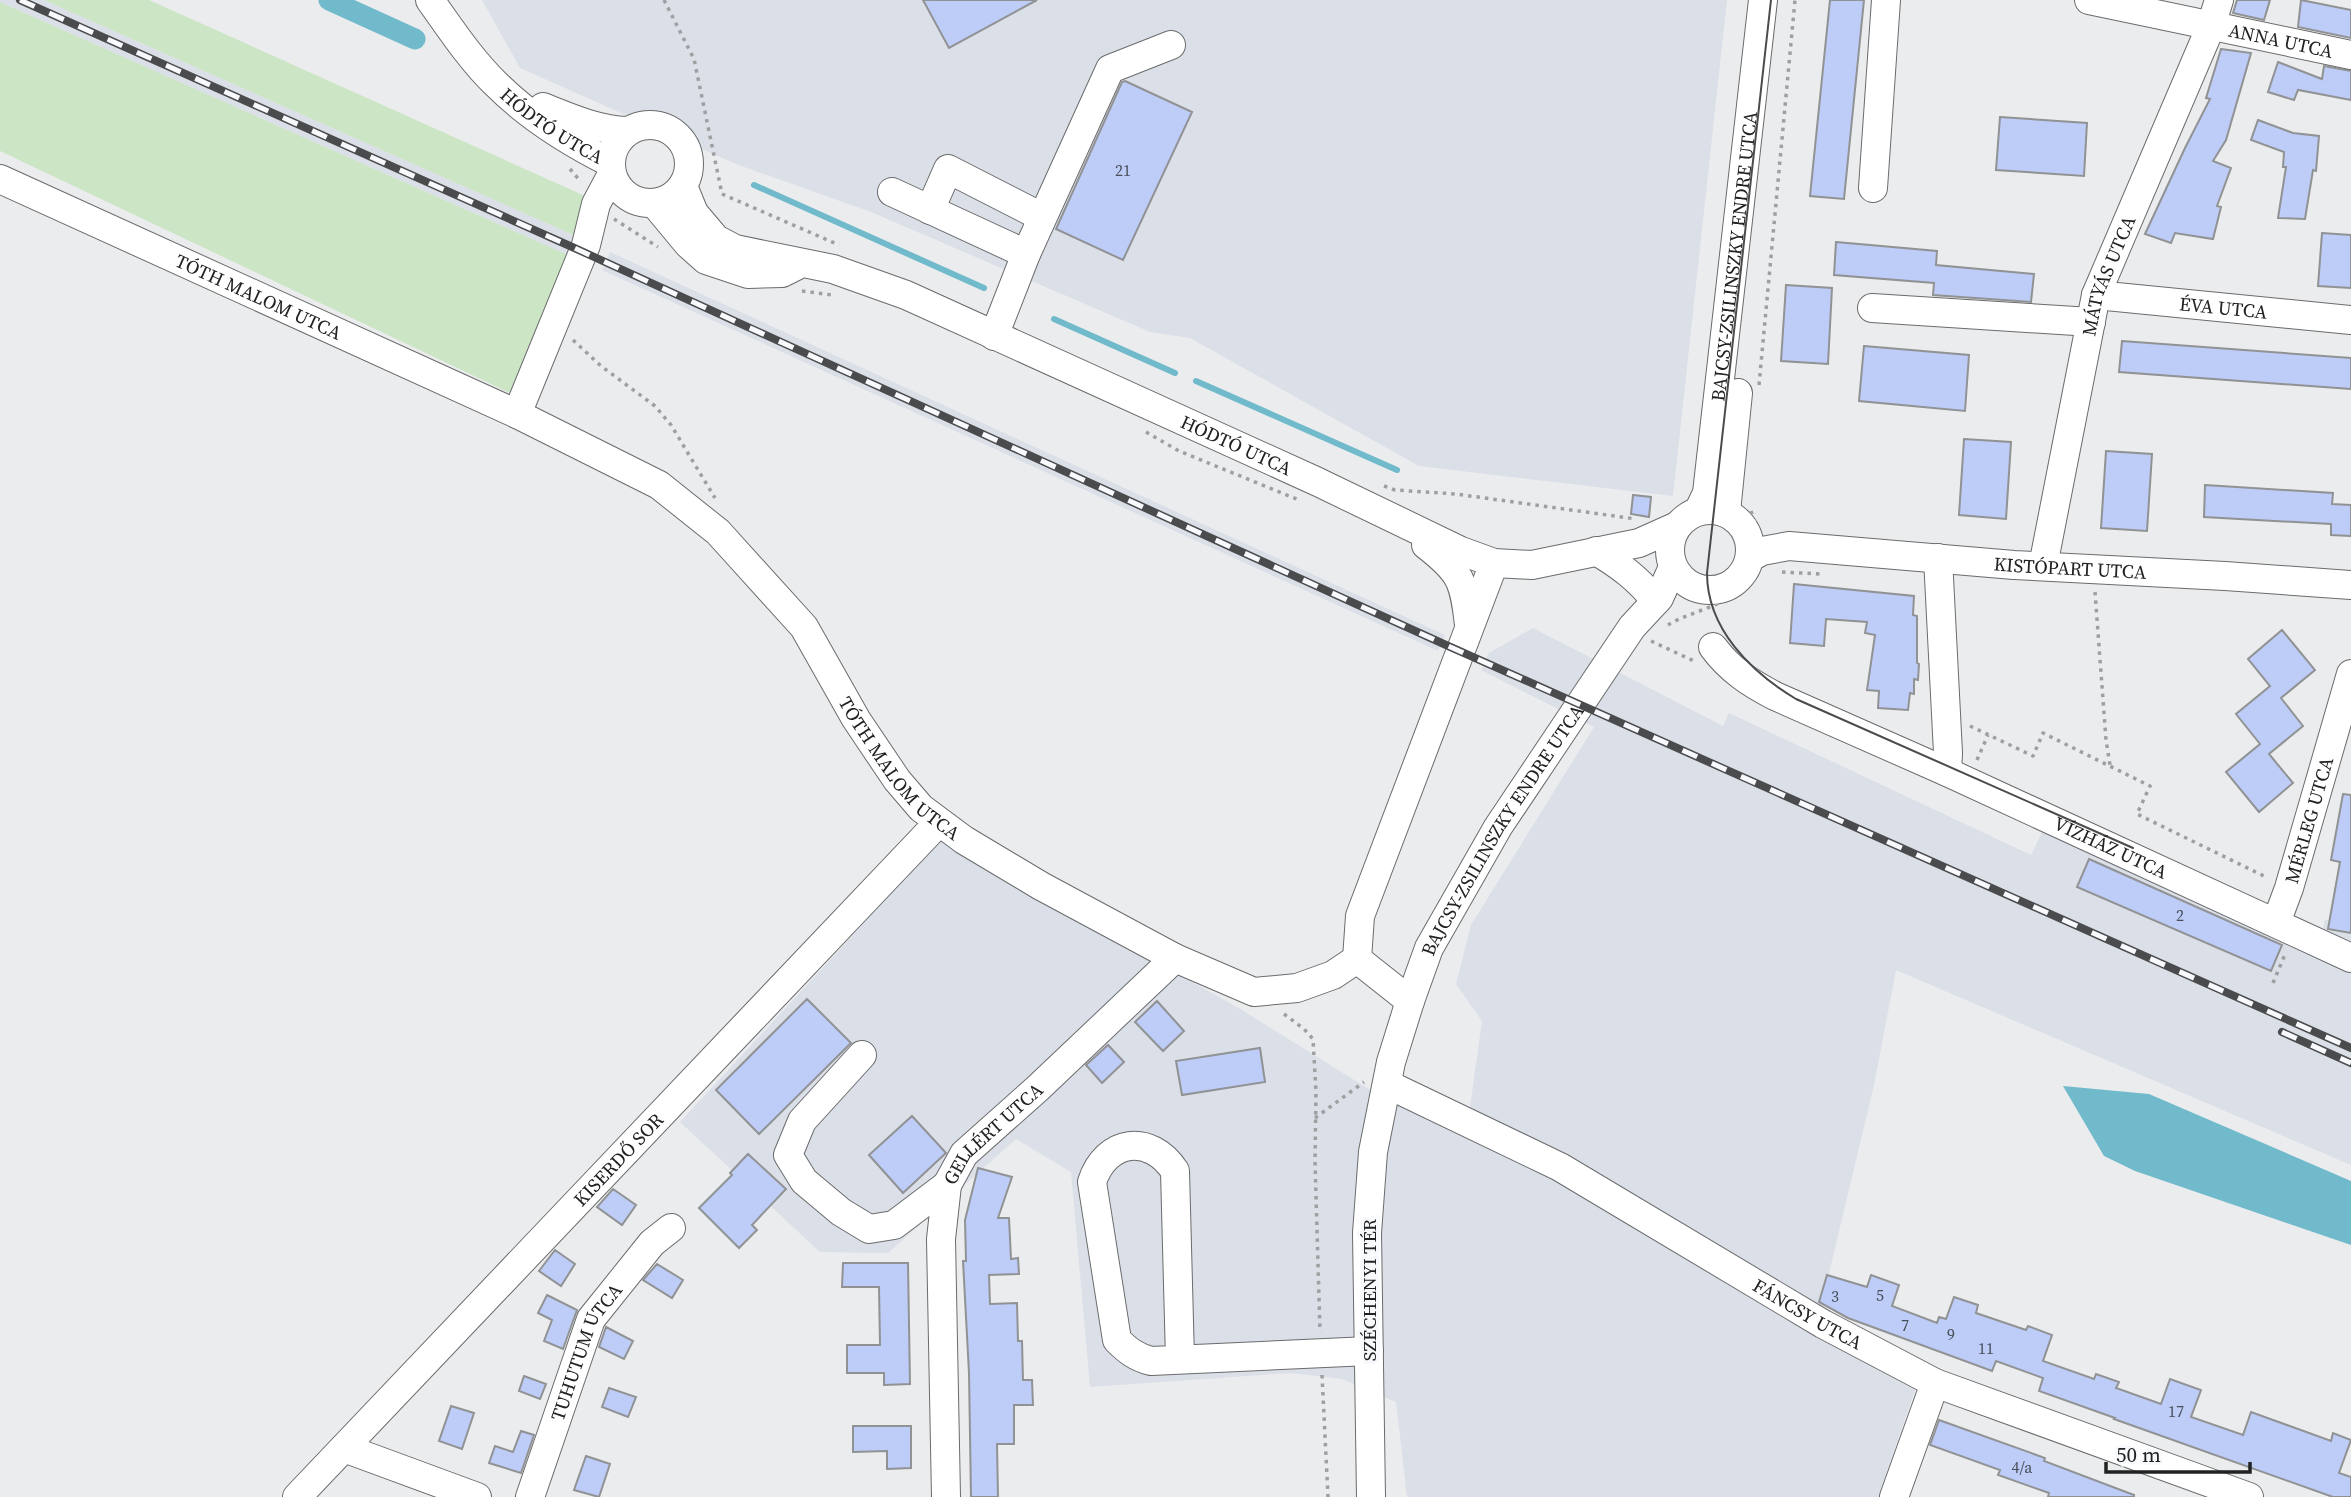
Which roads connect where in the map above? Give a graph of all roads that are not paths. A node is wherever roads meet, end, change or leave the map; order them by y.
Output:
1 (430, 0) edge
2 (1763, 0) edge
3 (1778, 0) edge
4 (1886, 0) edge
5 (2090, 0) edge
6 (2215, 13) edge
7 (1171, 45) dead end
8 (2351, 55) edge
9 (496, 85) junction
10 (627, 131) junction
11 (612, 168) junction
12 (0, 179) edge
13 (683, 186) junction
14 (1873, 188) dead end
15 (892, 192) dead end
16 (644, 201) junction
17 (930, 210) junction
18 (1042, 217) junction
19 (586, 245) junction
20 (1026, 254) junction
21 (802, 263) junction
22 (1872, 308) dead end
23 (2094, 309) junction
24 (2351, 320) edge
25 (994, 336) junction
26 (517, 414) junction
27 (1390, 517) junction
28 (1712, 519) junction
29 (1789, 546) junction
30 (1596, 551) junction
31 (1751, 557) junction
32 (1938, 558) junction
33 (1494, 563) junction
34 (2042, 566) junction
35 (1673, 567) junction
36 (2351, 585) edge
37 (1657, 599) junction
38 (1693, 600) junction
39 (1469, 626) junction
40 (1713, 647) dead end
41 (2351, 674) edge
42 (1947, 772) junction
43 (939, 822) junction
44 (2276, 923) junction
45 (1175, 958) junction
46 (2351, 958) edge
47 (1357, 959) junction
48 (1410, 1001) junction
49 (862, 1055) dead end
50 (1387, 1084) junction
51 (947, 1185) junction
52 (671, 1228) dead end
53 (1369, 1351) junction
54 (1180, 1359) junction
55 (1935, 1383) junction
56 (344, 1448) junction
57 (297, 1497) edge
58 (477, 1497) edge
59 (530, 1497) edge
60 (946, 1497) edge
61 (1371, 1497) edge
62 (1894, 1497) edge
63 (2249, 1497) edge

1 - 9 street, HÓDTÓ UTCA
2 - 28 street, BAJCSY-ZSILINSZKY ENDRE UTCA
3 - 28 street, BAJCSY-ZSILINSZKY ENDRE UTCA
4 - 14 street
5 - 6 street, ANNA UTCA
6 - 8 street, ANNA UTCA
6 - 23 street, MÁTYÁS UTCA
7 - 18 street
9 - 10 street, HÓDTÓ UTCA
9 - 11 street, HÓDTÓ UTCA
10 - 11 street
10 - 13 street
11 - 16 street
11 - 19 street
12 - 26 street, TÓTH MALOM UTCA
13 - 16 street
13 - 21 street, HÓDTÓ UTCA
15 - 17 street
16 - 19 street
16 - 21 street, HÓDTÓ UTCA
17 - 18 street
17 - 20 street
18 - 20 street
19 - 26 street
20 - 25 street
21 - 25 street, HÓDTÓ UTCA
22 - 23 street, ÉVA UTCA
23 - 24 street, ÉVA UTCA
23 - 34 street, MÁTYÁS UTCA
25 - 27 street, HÓDTÓ UTCA
26 - 43 street, TÓTH MALOM UTCA
27 - 33 street, HÓDTÓ UTCA
27 - 39 street
28 - 29 street, KISTÓPART UTCA
28 - 30 street, HÓDTÓ UTCA
28 - 31 street
28 - 35 street
29 - 31 street, KISTÓPART UTCA
29 - 32 street, KISTÓPART UTCA
30 - 33 street, HÓDTÓ UTCA
30 - 37 street
31 - 38 street
32 - 34 street, KISTÓPART UTCA
32 - 42 street
33 - 39 street
34 - 36 street, KISTÓPART UTCA
35 - 37 street, BAJCSY-ZSILINSZKY ENDRE UTCA
35 - 38 street
37 - 38 street, BAJCSY-ZSILINSZKY ENDRE UTCA
37 - 48 street, BAJCSY-ZSILINSZKY ENDRE UTCA
39 - 47 street
40 - 42 street, VÍZHÁZ UTCA
41 - 44 street, MÉRLEG UTCA
42 - 44 street, VÍZHÁZ UTCA
43 - 45 street, TÓTH MALOM UTCA
43 - 56 street, KISERDŐ SOR
44 - 46 street, VÍZHÁZ UTCA
45 - 47 street, TÓTH MALOM UTCA
45 - 51 street, GELLÉRT UTCA
47 - 48 street
48 - 50 street, BAJCSY-ZSILINSZKY ENDRE UTCA
49 - 51 street
50 - 53 street, SZÉCHENYI TÉR
50 - 55 street, FÁNCSY UTCA
51 - 60 street, GELLÉRT UTCA
52 - 59 street, TUHUTUM UTCA
53 - 54 street
53 - 61 street, SZÉCHENYI TÉR
54 - 54 street
55 - 62 street
55 - 63 street, FÁNCSY UTCA
56 - 57 street, KISERDŐ SOR
56 - 58 street

